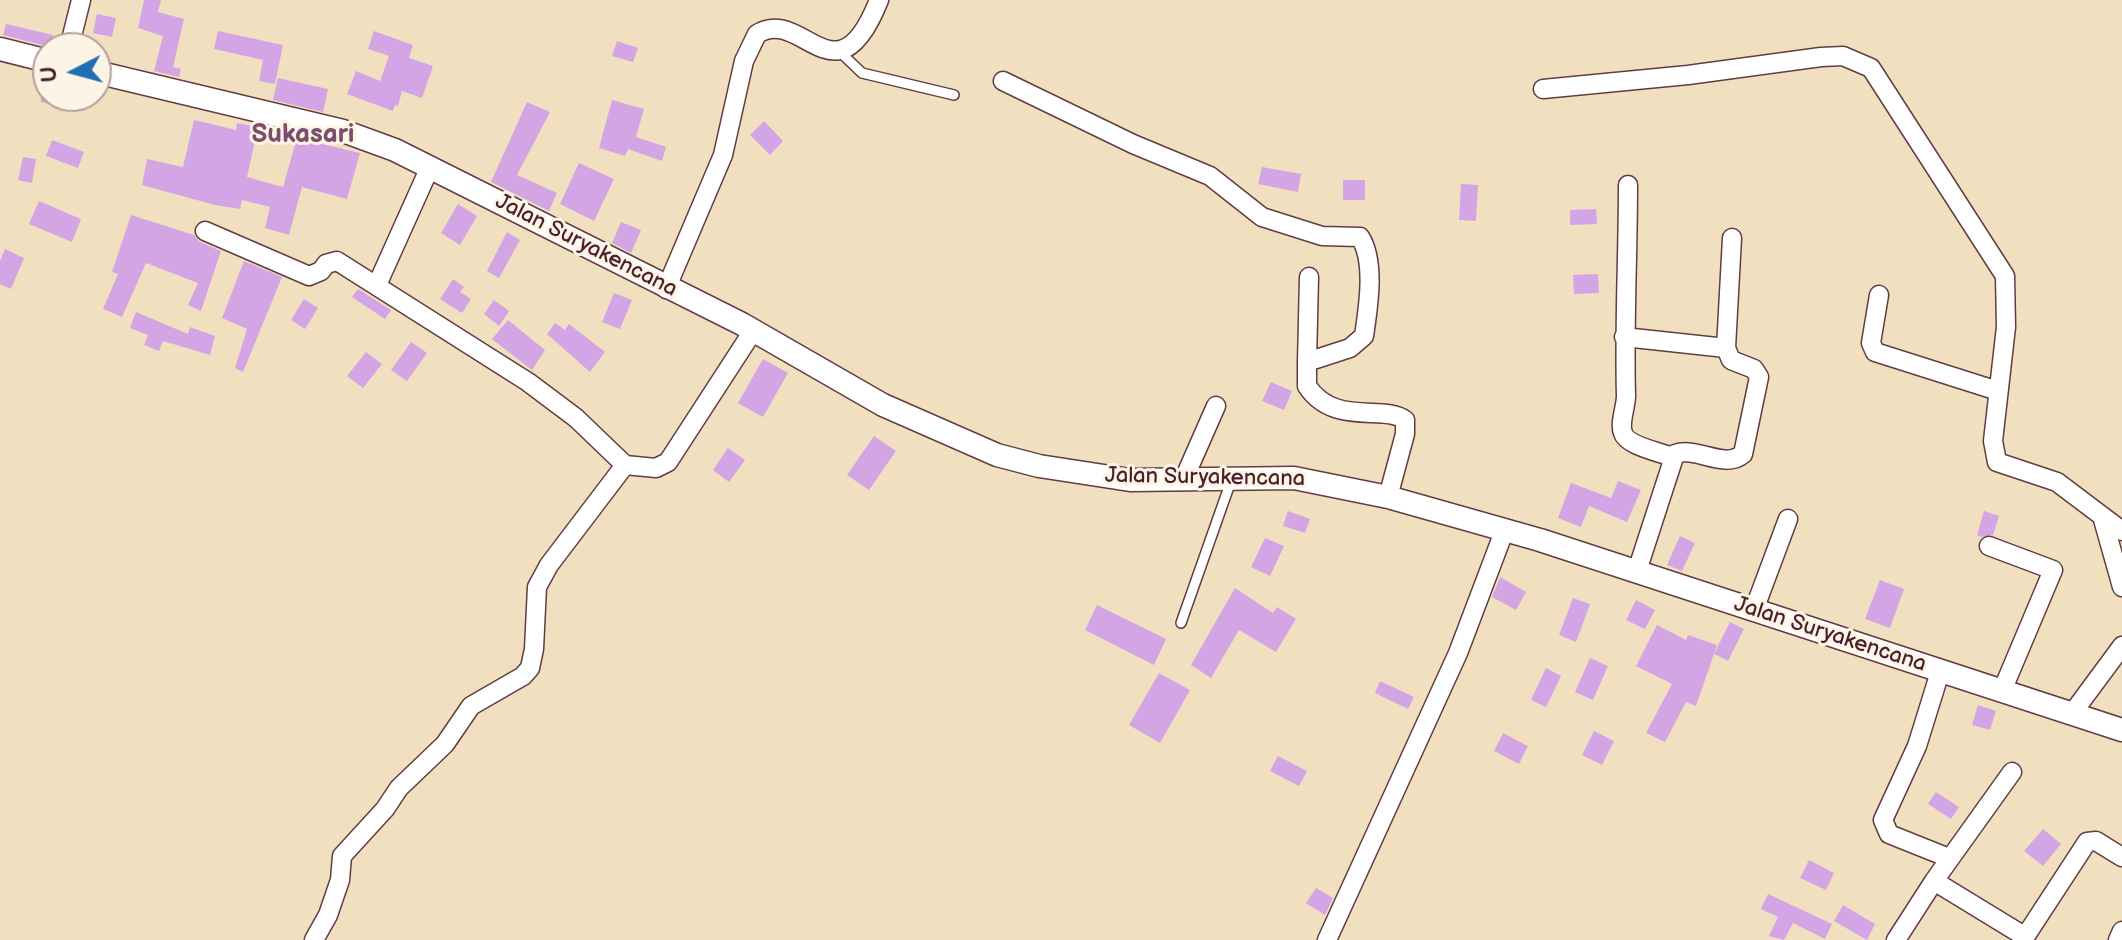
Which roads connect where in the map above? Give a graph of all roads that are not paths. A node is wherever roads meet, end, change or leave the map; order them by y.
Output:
1 (81, 0) edge
2 (879, 0) edge
3 (73, 32) edge
4 (0, 49) edge
5 (839, 51) junction
6 (32, 57) edge
7 (112, 76) edge
8 (1003, 81) dead end
9 (1543, 89) dead end
10 (954, 95) dead end
11 (430, 167) junction
12 (1628, 185) dead end
13 (205, 231) dead end
14 (1732, 238) dead end
15 (1309, 277) dead end
16 (377, 285) junction
17 (666, 289) junction
18 (1879, 295) dead end
19 (753, 331) junction
20 (1624, 337) junction
21 (1726, 348) junction
22 (1307, 362) junction
23 (1998, 391) junction
24 (1216, 406) dead end
25 (1672, 457) junction
26 (625, 465) junction
27 (1232, 478) junction
28 (1183, 481) junction
29 (1388, 497) junction
30 (2102, 516) junction
31 (1788, 519) dead end
32 (1505, 529) junction
33 (2122, 531) edge
34 (1989, 546) dead end
35 (1637, 571) junction
36 (2122, 587) edge
37 (1754, 610) junction
38 (1181, 623) dead end
39 (2122, 646) edge
40 (1940, 672) junction
41 (2002, 691) junction
42 (2071, 715) junction
43 (2122, 730) edge
44 (2012, 772) dead end
45 (2122, 857) edge
46 (1949, 858) junction
47 (1934, 881) junction
48 (2122, 931) edge
49 (2024, 938) edge
50 (314, 940) edge
51 (1327, 940) edge
52 (1896, 940) edge
53 (2118, 940) edge

1 - 3 street
2 - 5 street
4 - 6 street
5 - 10 lane
5 - 17 street
7 - 11 street, Jalan Suryakencana
8 - 22 street
9 - 23 street
11 - 16 street
11 - 17 street, Jalan Suryakencana
12 - 20 street
13 - 16 street
14 - 21 street
15 - 22 street
16 - 26 street
17 - 19 street, Jalan Suryakencana
18 - 23 street
19 - 26 street
19 - 28 street, Jalan Suryakencana
20 - 21 street
20 - 25 street
21 - 25 street
22 - 29 street
23 - 30 street
24 - 28 street
25 - 35 street
26 - 50 street
27 - 28 street, Jalan Suryakencana
27 - 29 street, Jalan Suryakencana
27 - 38 lane
29 - 32 street, Jalan Suryakencana
30 - 33 street
30 - 36 street
31 - 37 street
32 - 35 street, Jalan Suryakencana
32 - 51 street
34 - 41 street
35 - 37 street, Jalan Suryakencana
37 - 40 street, Jalan Suryakencana
39 - 42 street
40 - 41 street, Jalan Suryakencana
40 - 46 street
41 - 42 street, Jalan Suryakencana
42 - 43 street, Jalan Suryakencana
44 - 46 street
45 - 49 street
46 - 47 street
47 - 49 street
47 - 52 street
48 - 53 street

